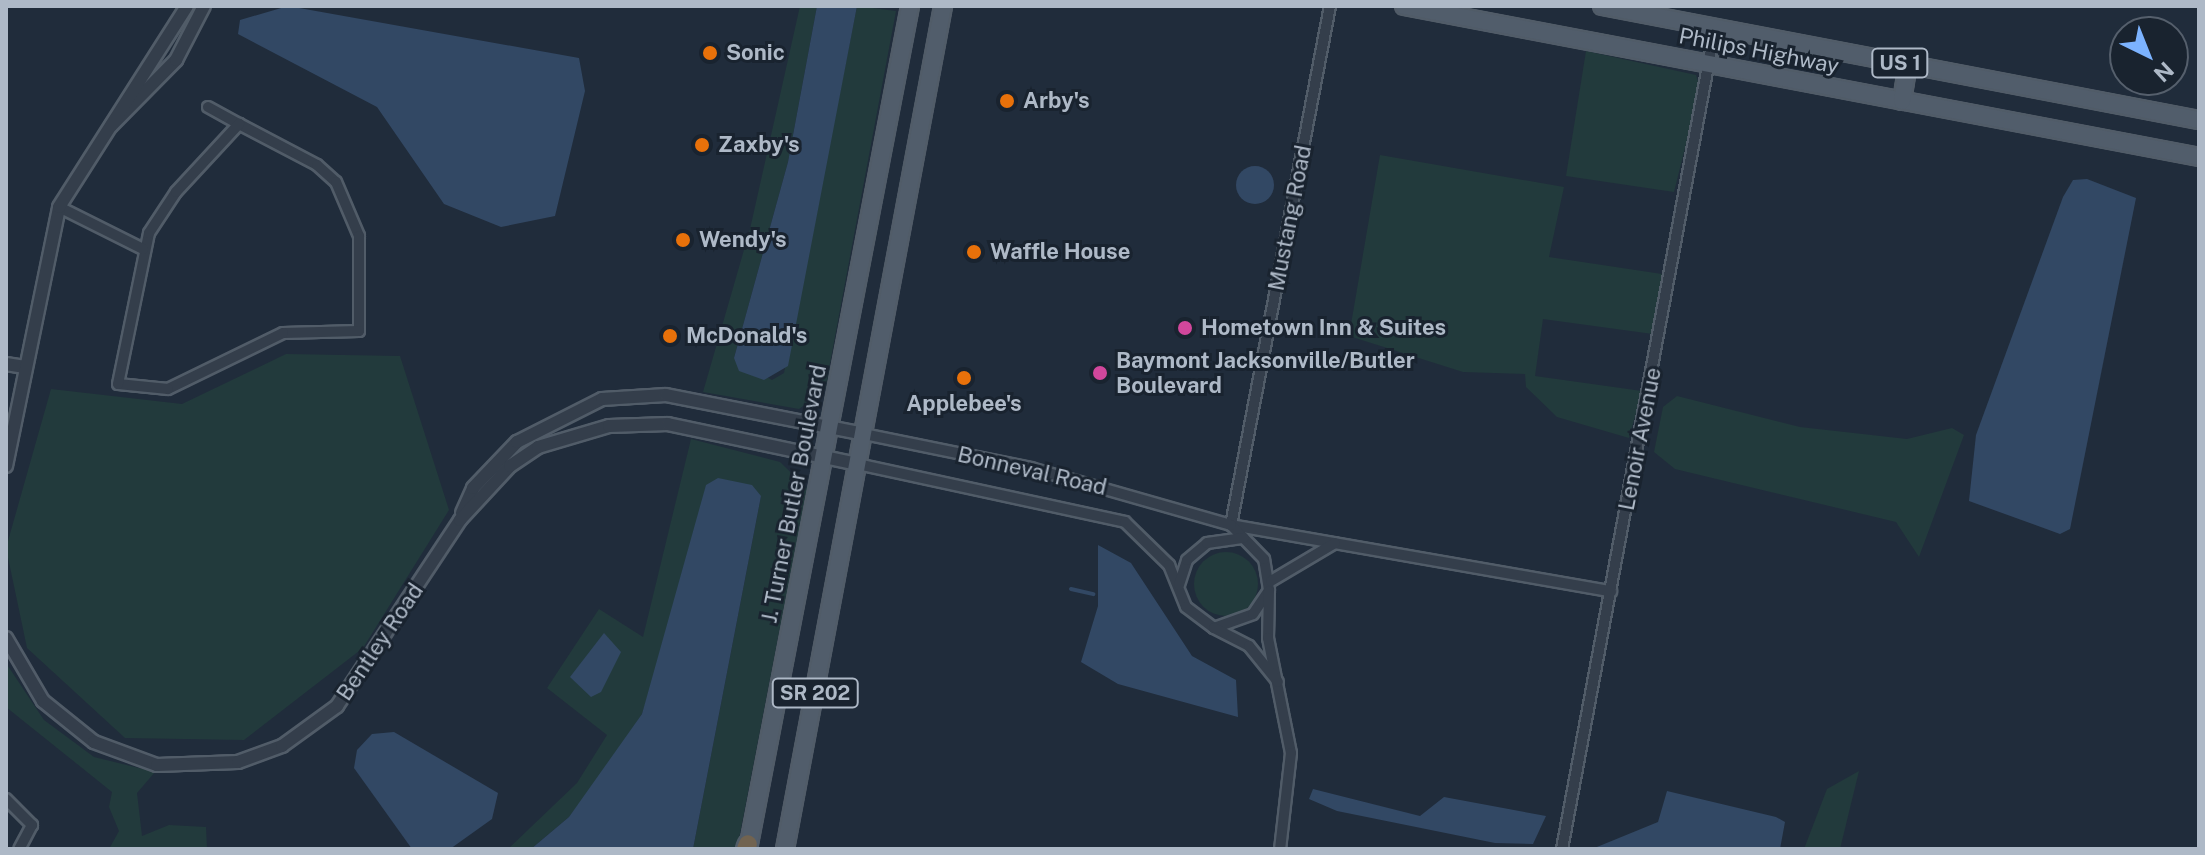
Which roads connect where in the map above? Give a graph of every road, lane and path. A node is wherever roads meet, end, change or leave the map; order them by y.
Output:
1 (187, 6) edge
2 (204, 6) edge
3 (901, 6) edge
4 (910, 6) edge
5 (943, 6) edge
6 (1330, 6) edge
7 (1404, 6) edge
8 (1602, 6) edge
9 (1715, 28) junction
10 (903, 30) junction
11 (1710, 64) junction
12 (1908, 65) junction
13 (1902, 101) junction
14 (208, 107) dead end
15 (2199, 120) edge
16 (239, 124) junction
17 (100, 136) junction
18 (2199, 157) edge
19 (59, 207) junction
20 (143, 249) junction
21 (6, 364) edge
22 (25, 367) junction
23 (831, 426) junction
24 (864, 434) junction
25 (824, 455) junction
26 (857, 464) junction
27 (6, 466) edge
28 (460, 520) junction
29 (1231, 525) junction
30 (1246, 539) junction
31 (1337, 542) junction
32 (1270, 586) junction
33 (1178, 587) junction
34 (1611, 591) junction
35 (1214, 628) junction
36 (6, 638) edge
37 (1278, 682) junction
38 (6, 799) edge
39 (747, 847) edge
40 (19, 849) edge
41 (785, 849) edge
42 (1280, 849) edge
43 (1562, 849) edge

1 - 17 street
2 - 17 street
3 - 10 main road
4 - 10 main road, J. Turner Butler Boulevard / SR 202
5 - 24 main road, SR 202
6 - 29 street, Mustang Road
7 - 11 main road, Philips Highway / US 1
8 - 9 main road, Philips Highway / US 1
9 - 11 street, Lenoir Avenue
9 - 12 main road, Philips Highway / US 1
10 - 23 main road, J. Turner Butler Boulevard / SR 202
11 - 13 main road, Philips Highway / US 1
11 - 34 street, Lenoir Avenue
12 - 13 main road
12 - 15 main road, Philips Highway / US 1
13 - 18 main road, Philips Highway / US 1
14 - 16 street
16 - 20 street
16 - 20 street
17 - 19 street
19 - 20 street
19 - 22 street
21 - 22 street
22 - 27 street
23 - 24 street, Bonneval Road
23 - 25 main road, J. Turner Butler Boulevard / SR 202
23 - 28 street, Bentley Road
24 - 26 main road, SR 202
24 - 29 street, Bonneval Road
25 - 26 street, Bonneval Road
25 - 28 street, Bentley Road
25 - 39 main road, J. Turner Butler Boulevard / SR 202
26 - 33 street, Bonneval Road
26 - 41 main road, SR 202
28 - 36 street, Bentley Road
29 - 30 street, Bonneval Road
29 - 31 street, Bonneval Road
30 - 32 street, Bonneval Road
30 - 33 street
31 - 32 street
31 - 34 street, Bonneval Road
32 - 35 street
32 - 37 street
33 - 35 street, Bonneval Road
34 - 43 street, Lenoir Avenue
35 - 37 street, Bonneval Road
37 - 42 street
38 - 40 street

